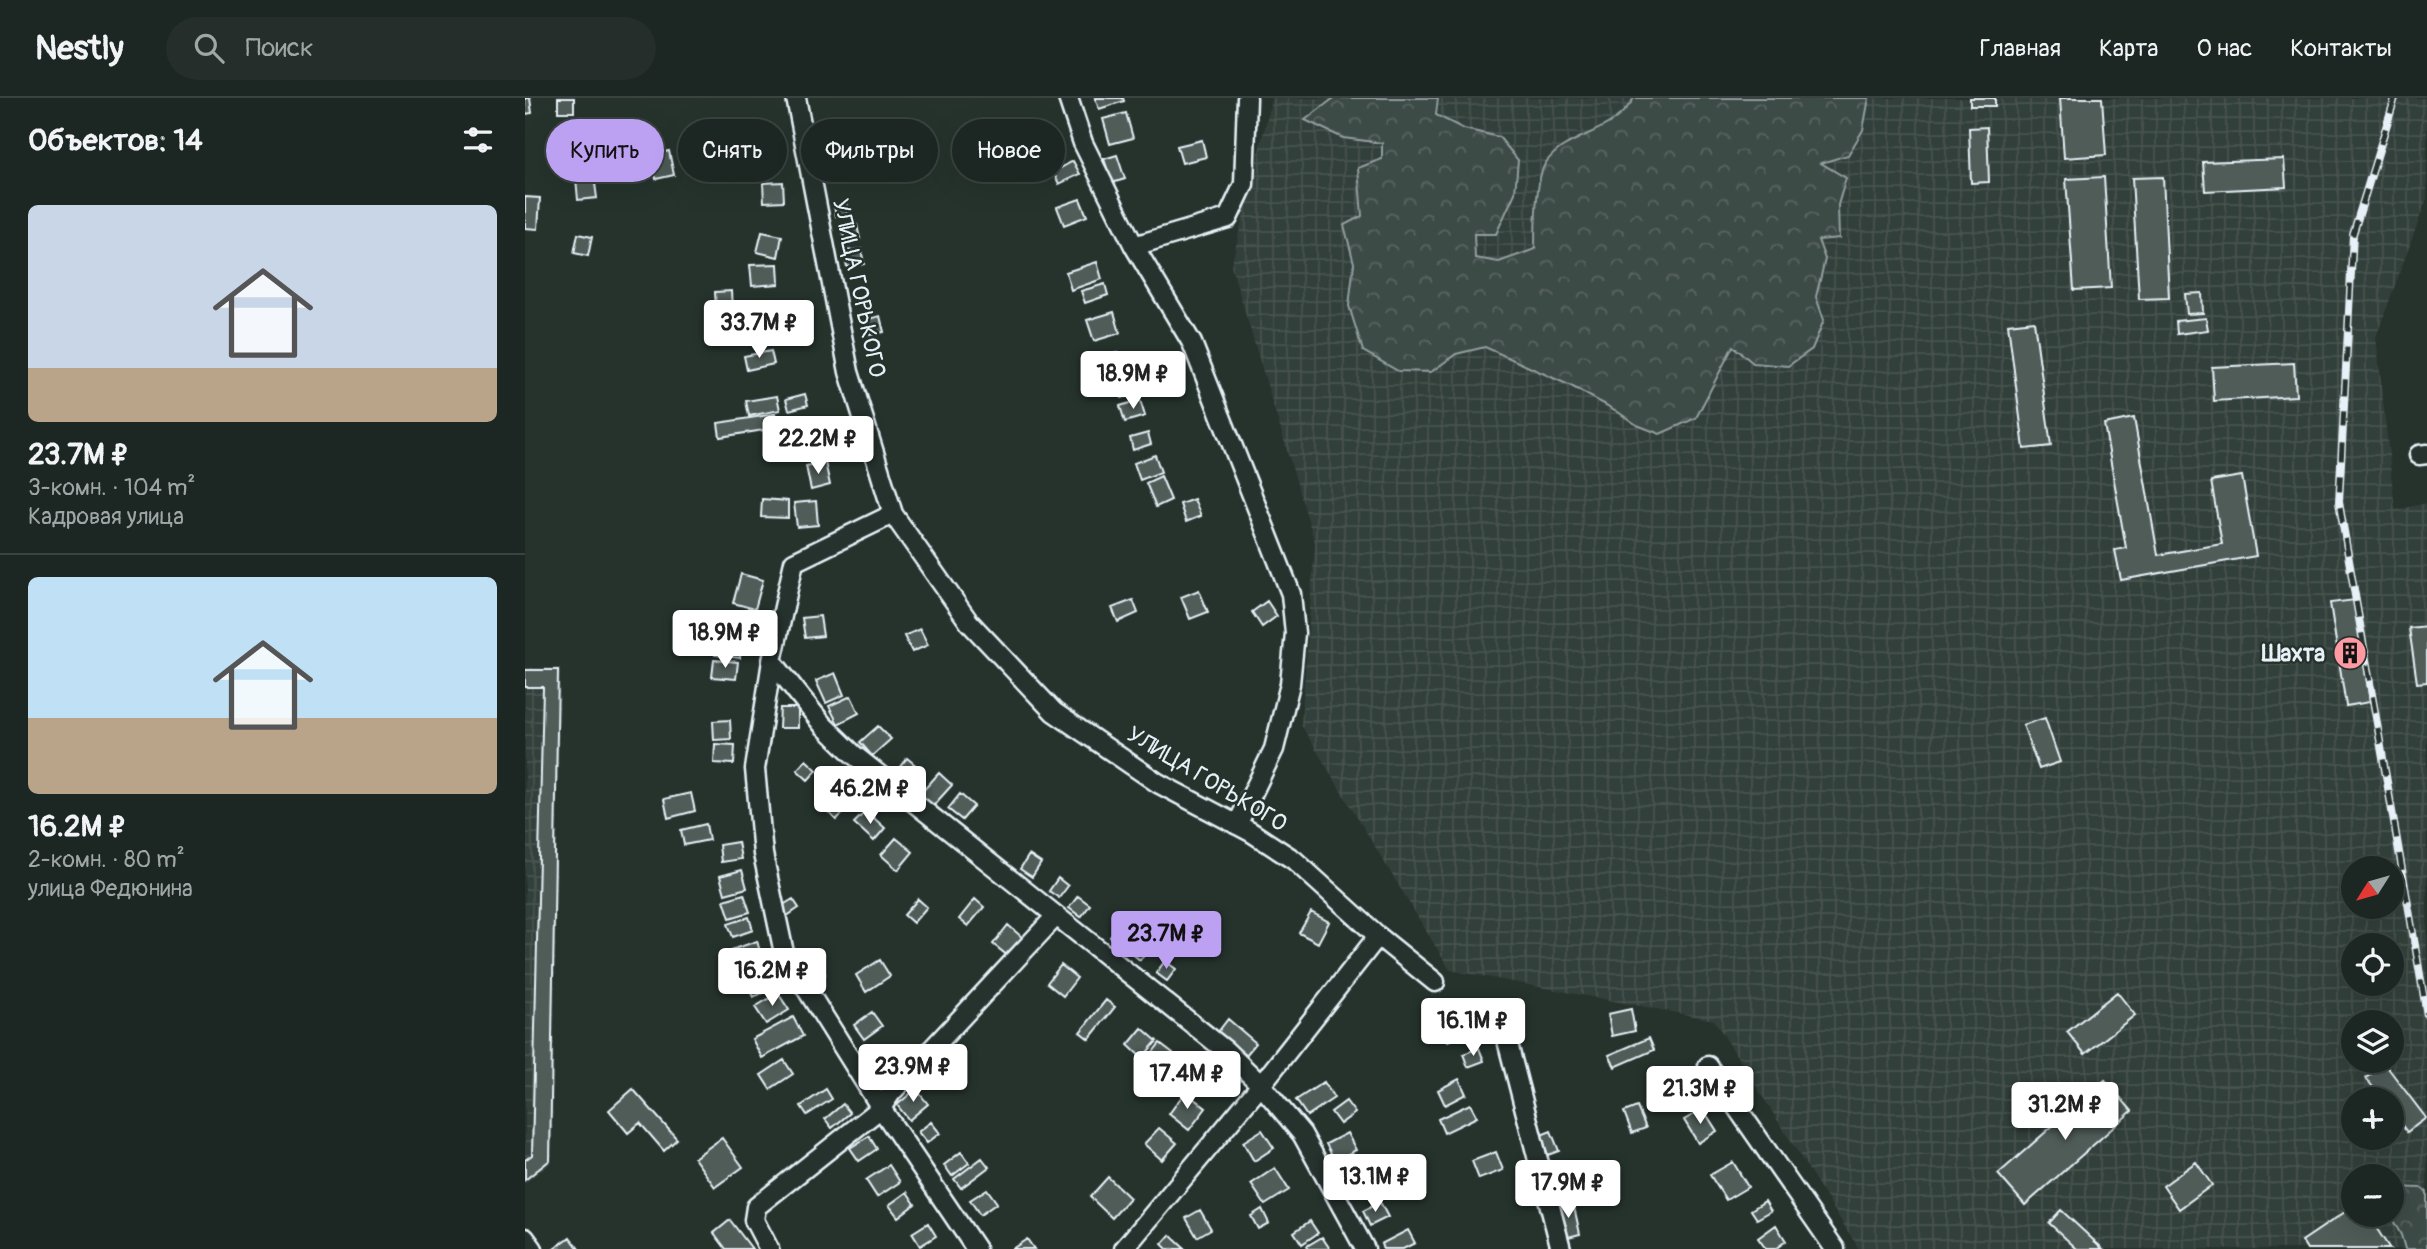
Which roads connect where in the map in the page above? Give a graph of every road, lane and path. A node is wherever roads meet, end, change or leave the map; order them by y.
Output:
1 (796, 98) edge
2 (1068, 98) edge
3 (1247, 98) edge
4 (1134, 246) junction
5 (893, 514) junction
6 (772, 661) junction
7 (1237, 825) junction
8 (1056, 916) junction
9 (1378, 936) junction
10 (1435, 982) dead end
11 (1508, 1044) dead end
12 (1708, 1066) dead end
13 (1261, 1085) junction
14 (881, 1108) junction
15 (525, 1238) edge
16 (533, 1249) edge
17 (769, 1249) edge
18 (976, 1249) edge
19 (1124, 1249) edge
20 (1365, 1249) edge
21 (1561, 1249) edge
22 (1836, 1249) edge

1 - 5 street, УЛИЦА ГОРЬКОГО
2 - 4 street
3 - 4 street
4 - 7 street
5 - 6 street
5 - 7 street, УЛИЦА ГОРЬКОГО
6 - 8 street
6 - 14 street
7 - 9 street, УЛИЦА ГОРЬКОГО
8 - 13 street
8 - 14 street
9 - 10 street, УЛИЦА ГОРЬКОГО
9 - 13 street
11 - 21 street
12 - 22 street
13 - 19 street
13 - 20 street
14 - 17 street
14 - 18 street
15 - 16 street

